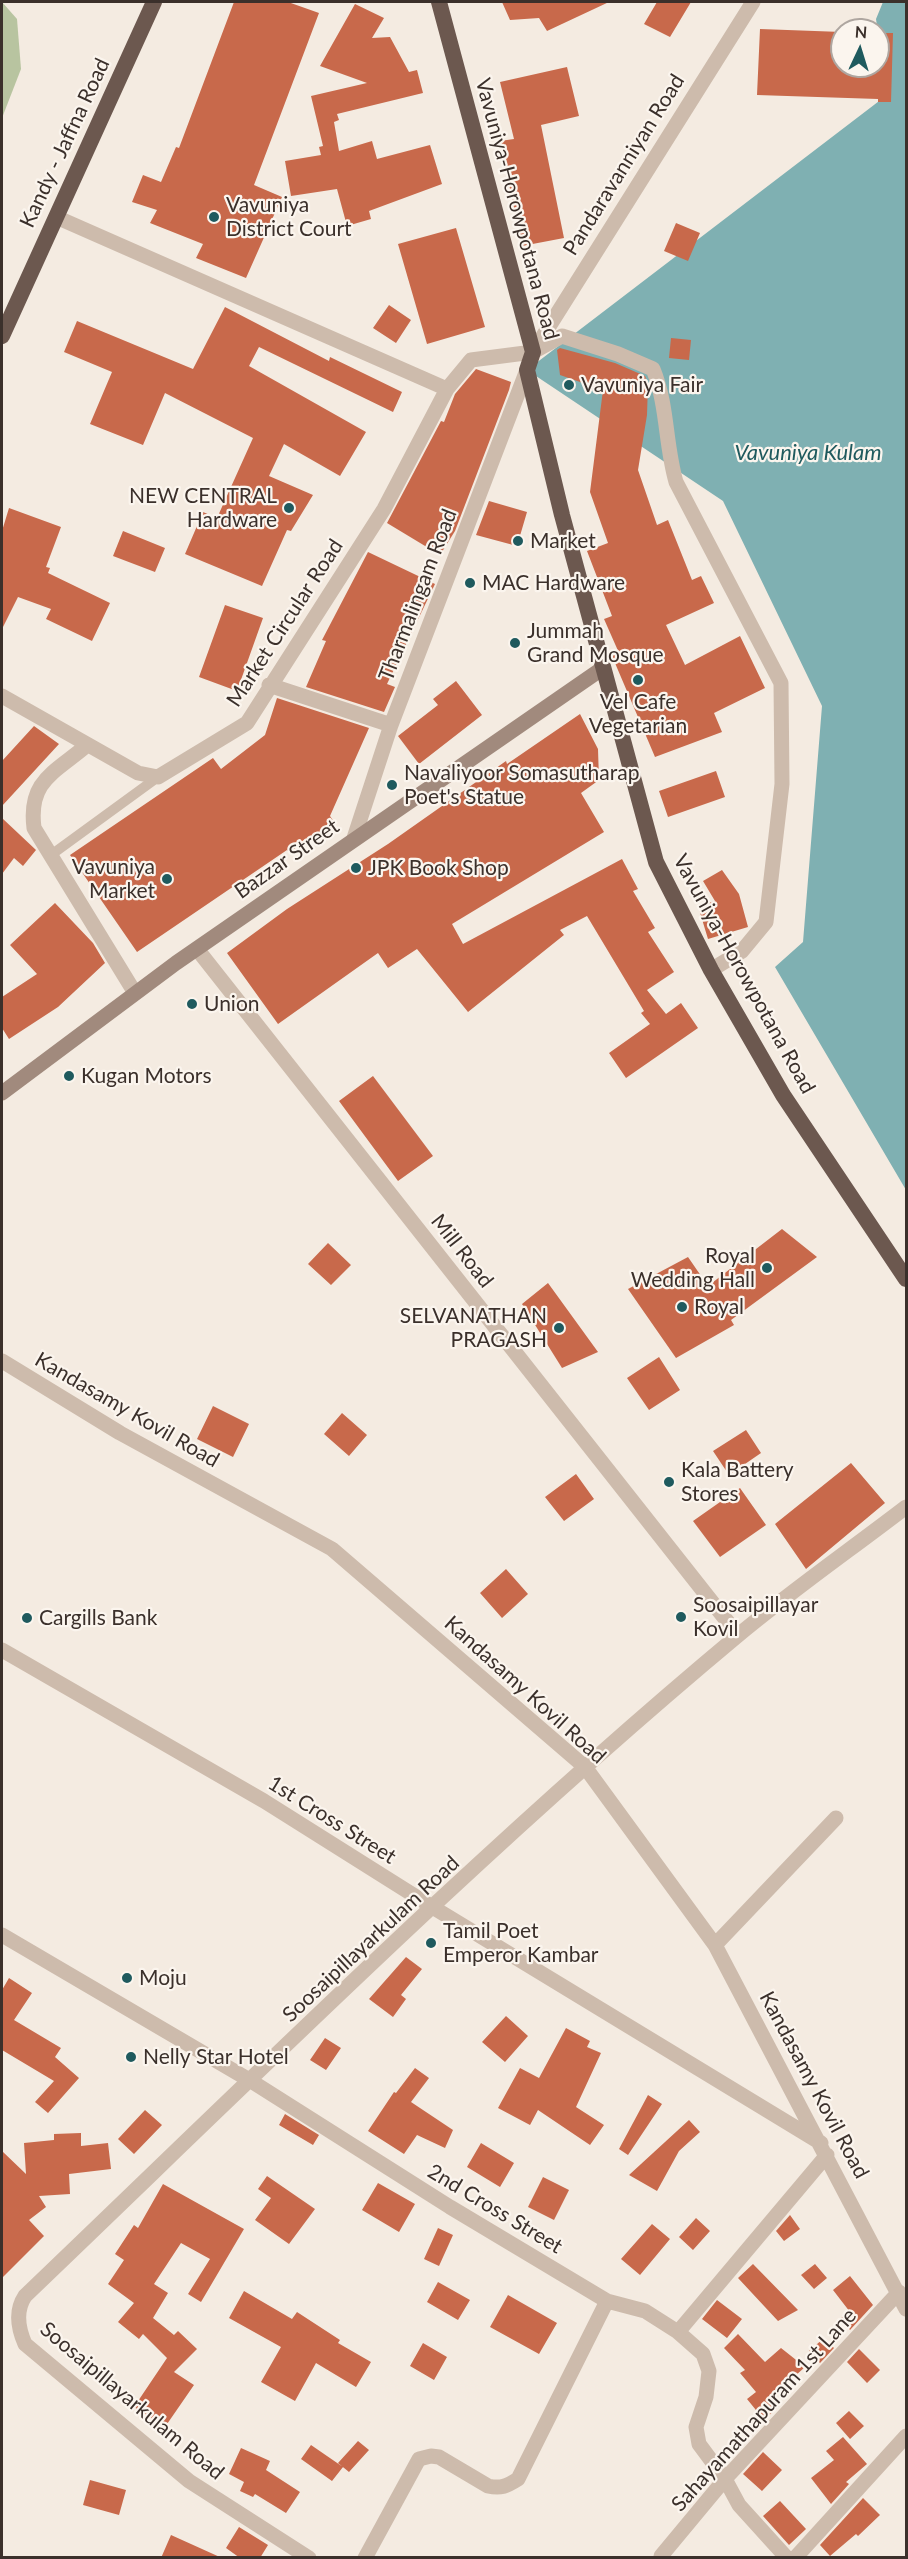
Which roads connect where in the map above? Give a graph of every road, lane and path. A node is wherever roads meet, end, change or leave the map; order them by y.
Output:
1 (154, 2) edge
2 (439, 2) edge
3 (753, 2) edge
4 (56, 218) junction
5 (2, 336) edge
6 (533, 352) junction
7 (527, 370) junction
8 (447, 389) junction
9 (603, 668) junction
10 (269, 685) junction
11 (2, 696) edge
12 (391, 724) junction
13 (86, 746) junction
14 (158, 777) junction
15 (354, 838) junction
16 (51, 855) junction
17 (197, 949) junction
18 (711, 970) junction
19 (135, 993) junction
20 (2, 1093) edge
21 (906, 1279) edge
22 (2, 1361) edge
23 (906, 1507) edge
24 (738, 1635) junction
25 (2, 1650) edge
26 (585, 1767) junction
27 (836, 1818) dead end
28 (434, 1908) junction
29 (2, 1935) edge
30 (715, 1945) junction
31 (251, 2080) junction
32 (824, 2149) junction
33 (899, 2292) junction
34 (607, 2301) junction
35 (906, 2309) edge
36 (678, 2332) junction
37 (906, 2436) edge
38 (725, 2479) junction
39 (661, 2556) edge
40 (309, 2558) edge
41 (365, 2558) edge
42 (787, 2558) edge
43 (795, 2558) edge

1 - 4 highway, Kandy - Jaffna Road
2 - 6 highway, Vavuniya-Horowpotana Road
3 - 6 street, Pandaravanniyan Road
4 - 5 highway, Kandy - Jaffna Road
4 - 8 street
6 - 7 highway, Vavuniya-Horowpotana Road
6 - 8 street, Market Circular Road
6 - 18 street
7 - 9 highway, Vavuniya-Horowpotana Road
7 - 12 street, Tharmalingam Road
8 - 10 street, Market Circular Road
9 - 15 main road, Bazzar Street
9 - 18 highway, Vavuniya-Horowpotana Road
10 - 12 street
10 - 14 street, Market Circular Road
11 - 13 street
12 - 15 street, Tharmalingam Road
13 - 14 street
13 - 16 street
14 - 16 lane
15 - 17 main road, Bazzar Street
16 - 19 street
17 - 19 main road, Bazzar Street
17 - 24 street, Mill Road
18 - 21 highway, Vavuniya-Horowpotana Road
19 - 20 main road, Bazzar Street
22 - 26 street, Kandasamy Kovil Road
23 - 24 street, Soosaipillayarkulam Road
24 - 26 street, Soosaipillayarkulam Road
25 - 28 street, 1st Cross Street
26 - 28 street, Soosaipillayarkulam Road
26 - 30 street, Kandasamy Kovil Road
27 - 30 street
28 - 31 street, Soosaipillayarkulam Road
28 - 32 street, 1st Cross Street
29 - 31 street, 2nd Cross Street
30 - 32 street, Kandasamy Kovil Road
31 - 34 street, 2nd Cross Street
31 - 40 street, Soosaipillayarkulam Road
32 - 33 street, Kandasamy Kovil Road
32 - 36 street
33 - 35 street, Kandasamy Kovil Road
33 - 38 street, Sahayamathapuram 1st Lane
34 - 36 street, 2nd Cross Street
34 - 41 street
36 - 38 street, 2nd Cross Street
37 - 43 street
38 - 39 street, Sahayamathapuram 1st Lane
38 - 42 street, 2nd Cross Street

